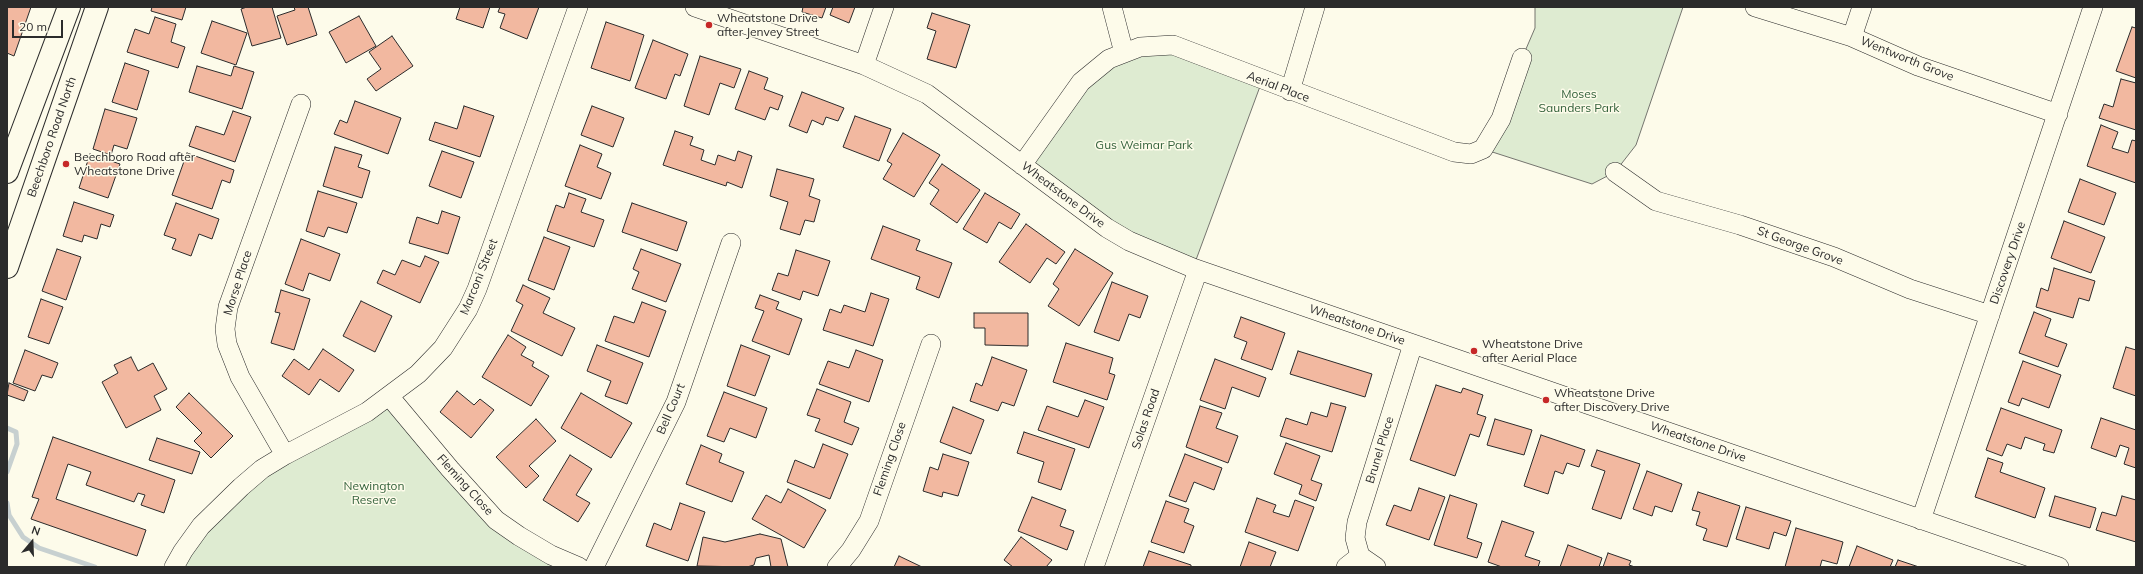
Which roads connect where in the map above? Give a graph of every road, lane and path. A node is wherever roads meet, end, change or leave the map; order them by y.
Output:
1 (69, 7) edge
2 (97, 7) edge
3 (578, 7) edge
4 (695, 7) edge
5 (884, 7) edge
6 (1112, 7) edge
7 (1315, 7) edge
8 (1755, 7) edge
9 (1862, 7) edge
10 (2093, 7) edge
11 (1852, 37) junction
12 (1124, 53) junction
13 (1522, 58) dead end
14 (864, 65) junction
15 (1290, 92) junction
16 (301, 104) dead end
17 (2058, 114) junction
18 (1022, 165) junction
19 (7, 172) edge
20 (1614, 172) dead end
21 (731, 243) dead end
22 (7, 267) edge
23 (1198, 270) junction
24 (1990, 315) junction
25 (931, 344) dead end
26 (1413, 344) junction
27 (389, 396) junction
28 (285, 455) junction
29 (1922, 520) junction
30 (1353, 561) edge
31 (174, 567) edge
32 (579, 567) edge
33 (594, 567) edge
34 (837, 567) edge
35 (1094, 567) edge
36 (1376, 567) edge
37 (2059, 567) edge

1 - 19 main road
2 - 22 main road, Beechboro Road North
3 - 27 street, Marconi Street
4 - 14 street, Wheatstone Drive
5 - 14 street
6 - 12 street
7 - 15 street
8 - 11 street, Wentworth Grove
9 - 11 street
10 - 17 street, Discovery Drive
11 - 17 street, Wentworth Grove
12 - 15 street, Aerial Place
12 - 18 street, Aerial Place
13 - 15 street, Aerial Place
14 - 18 street, Wheatstone Drive
16 - 28 street, Morse Place
17 - 24 street, Discovery Drive
18 - 23 street, Wheatstone Drive
20 - 24 street, St George Grove
21 - 33 street, Bell Court
23 - 26 street, Wheatstone Drive
23 - 35 street, Solas Road
24 - 29 street, Discovery Drive
25 - 34 street, Fleming Close
26 - 29 street, Wheatstone Drive
26 - 30 street, Brunel Place
27 - 28 street, Marconi Street
27 - 32 street, Fleming Close
28 - 31 street, Marconi Street
29 - 37 street, Wheatstone Drive
30 - 36 street, Brunel Place

